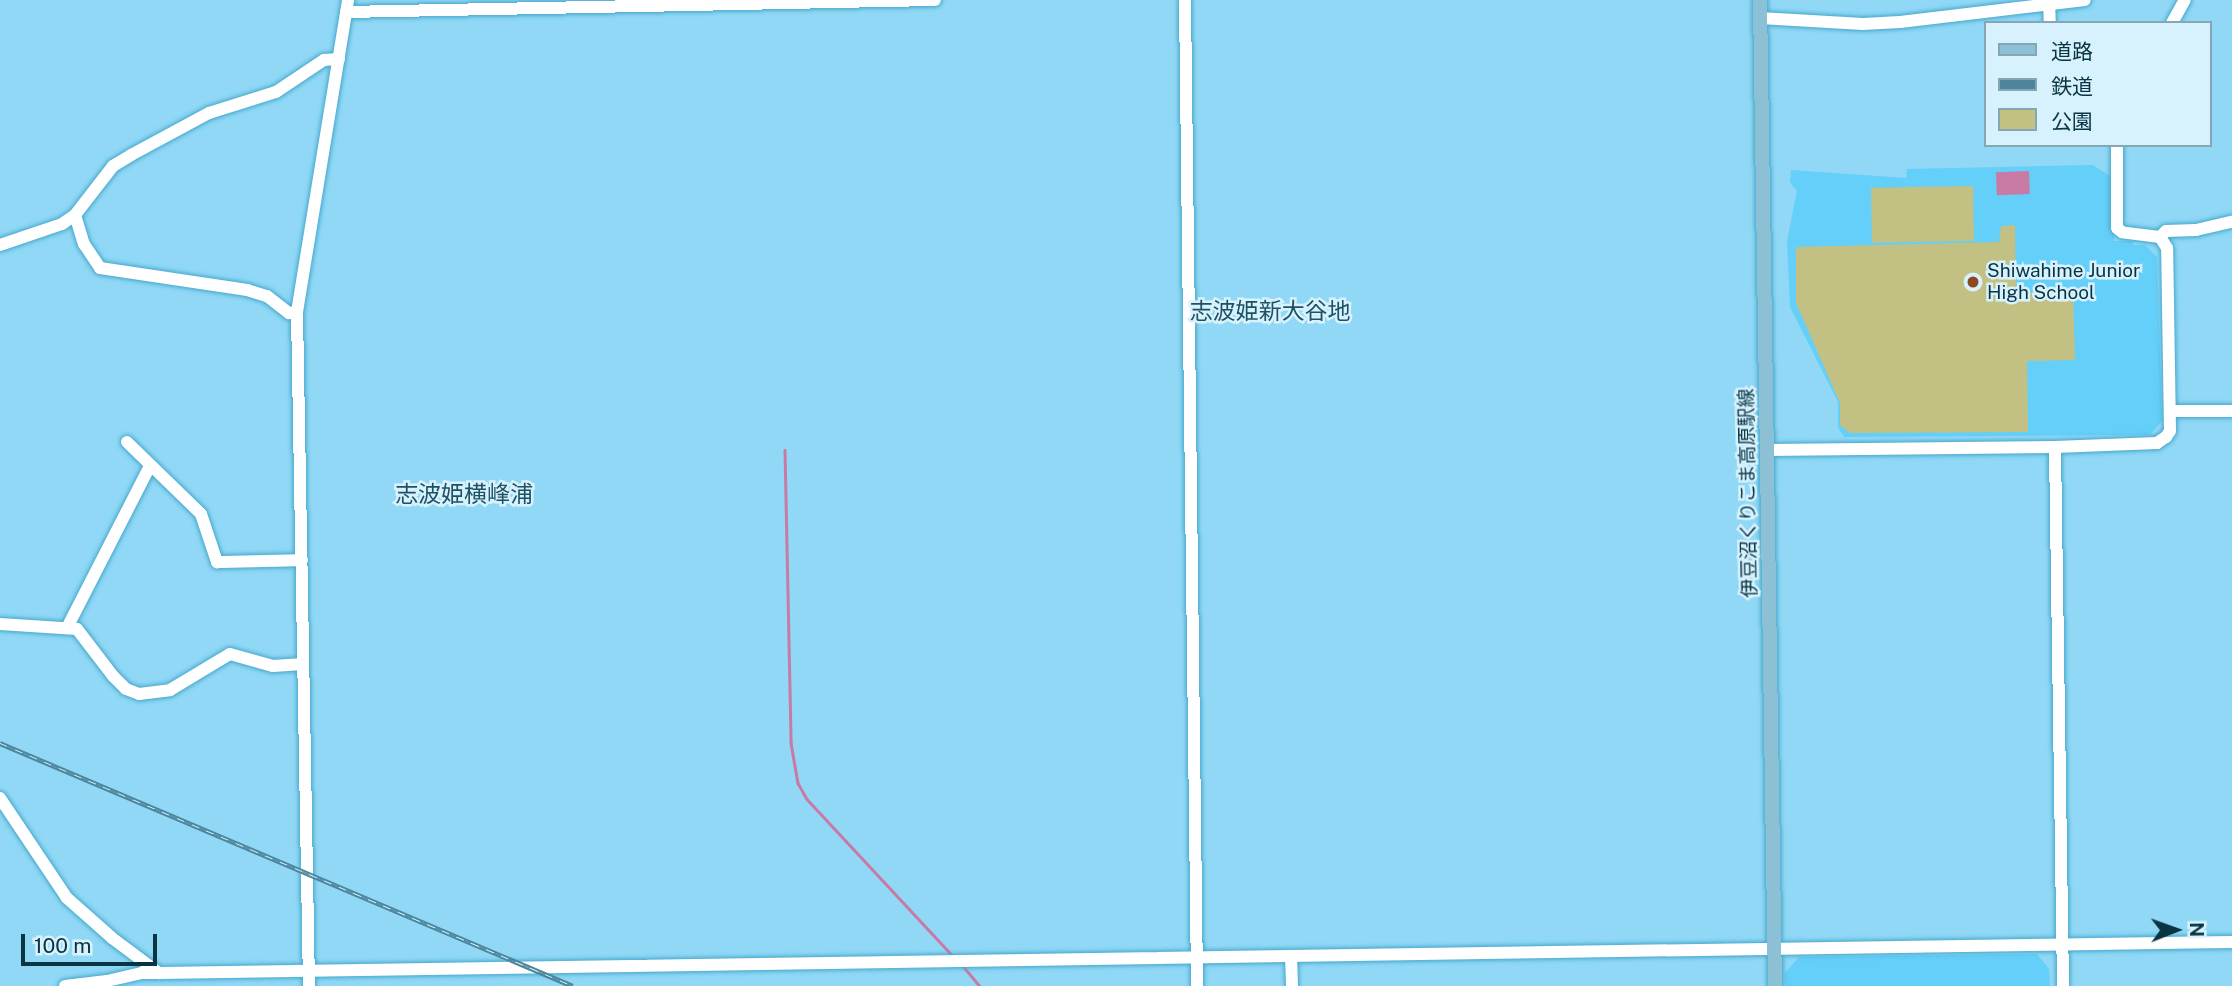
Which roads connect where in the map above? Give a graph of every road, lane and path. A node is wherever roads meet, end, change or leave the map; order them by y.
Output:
1 (935, 0) edge
2 (1185, 0) edge
3 (1760, 0) edge
4 (2085, 0) edge
5 (2185, 0) edge
6 (2050, 1) edge
7 (347, 6) edge
8 (1760, 18) junction
9 (2050, 21) edge
10 (2173, 21) edge
11 (340, 59) junction
12 (2117, 147) edge
13 (75, 215) junction
14 (2232, 222) edge
15 (2160, 237) junction
16 (0, 245) edge
17 (297, 312) junction
18 (2170, 411) junction
19 (2232, 411) edge
20 (127, 442) dead end
21 (2055, 447) junction
22 (1767, 450) junction
23 (150, 466) junction
24 (302, 560) junction
25 (0, 624) edge
26 (68, 626) junction
27 (303, 664) junction
28 (0, 799) edge
29 (2232, 942) edge
30 (2063, 944) junction
31 (1774, 949) junction
32 (1291, 956) junction
33 (1196, 957) junction
34 (309, 972) junction
35 (159, 973) junction
36 (143, 979) edge
37 (65, 986) edge
38 (309, 986) edge
39 (1197, 986) edge
40 (1292, 986) edge
41 (1775, 986) edge
42 (2063, 986) edge

1 - 7 street
2 - 33 street
3 - 8 main road, 伊豆沼くりこま高原駅線
4 - 6 street
5 - 10 street
6 - 8 street
6 - 9 street
7 - 11 street
8 - 22 main road, 伊豆沼くりこま高原駅線
11 - 13 street
11 - 17 street
12 - 15 street
13 - 16 street
13 - 17 street
14 - 15 street
15 - 18 street
17 - 24 street
18 - 19 street
18 - 21 street
20 - 23 street
21 - 22 street
21 - 30 street
22 - 31 main road, 伊豆沼くりこま高原駅線
23 - 24 street
23 - 26 street
24 - 27 street
25 - 26 street
26 - 27 street
27 - 34 street
28 - 35 street
29 - 30 street
30 - 31 street
30 - 42 street
31 - 32 street
31 - 41 main road, 伊豆沼くりこま高原駅線
32 - 33 street
32 - 40 street
33 - 34 street
33 - 39 street
34 - 35 street
34 - 38 street
35 - 36 street
36 - 37 street

